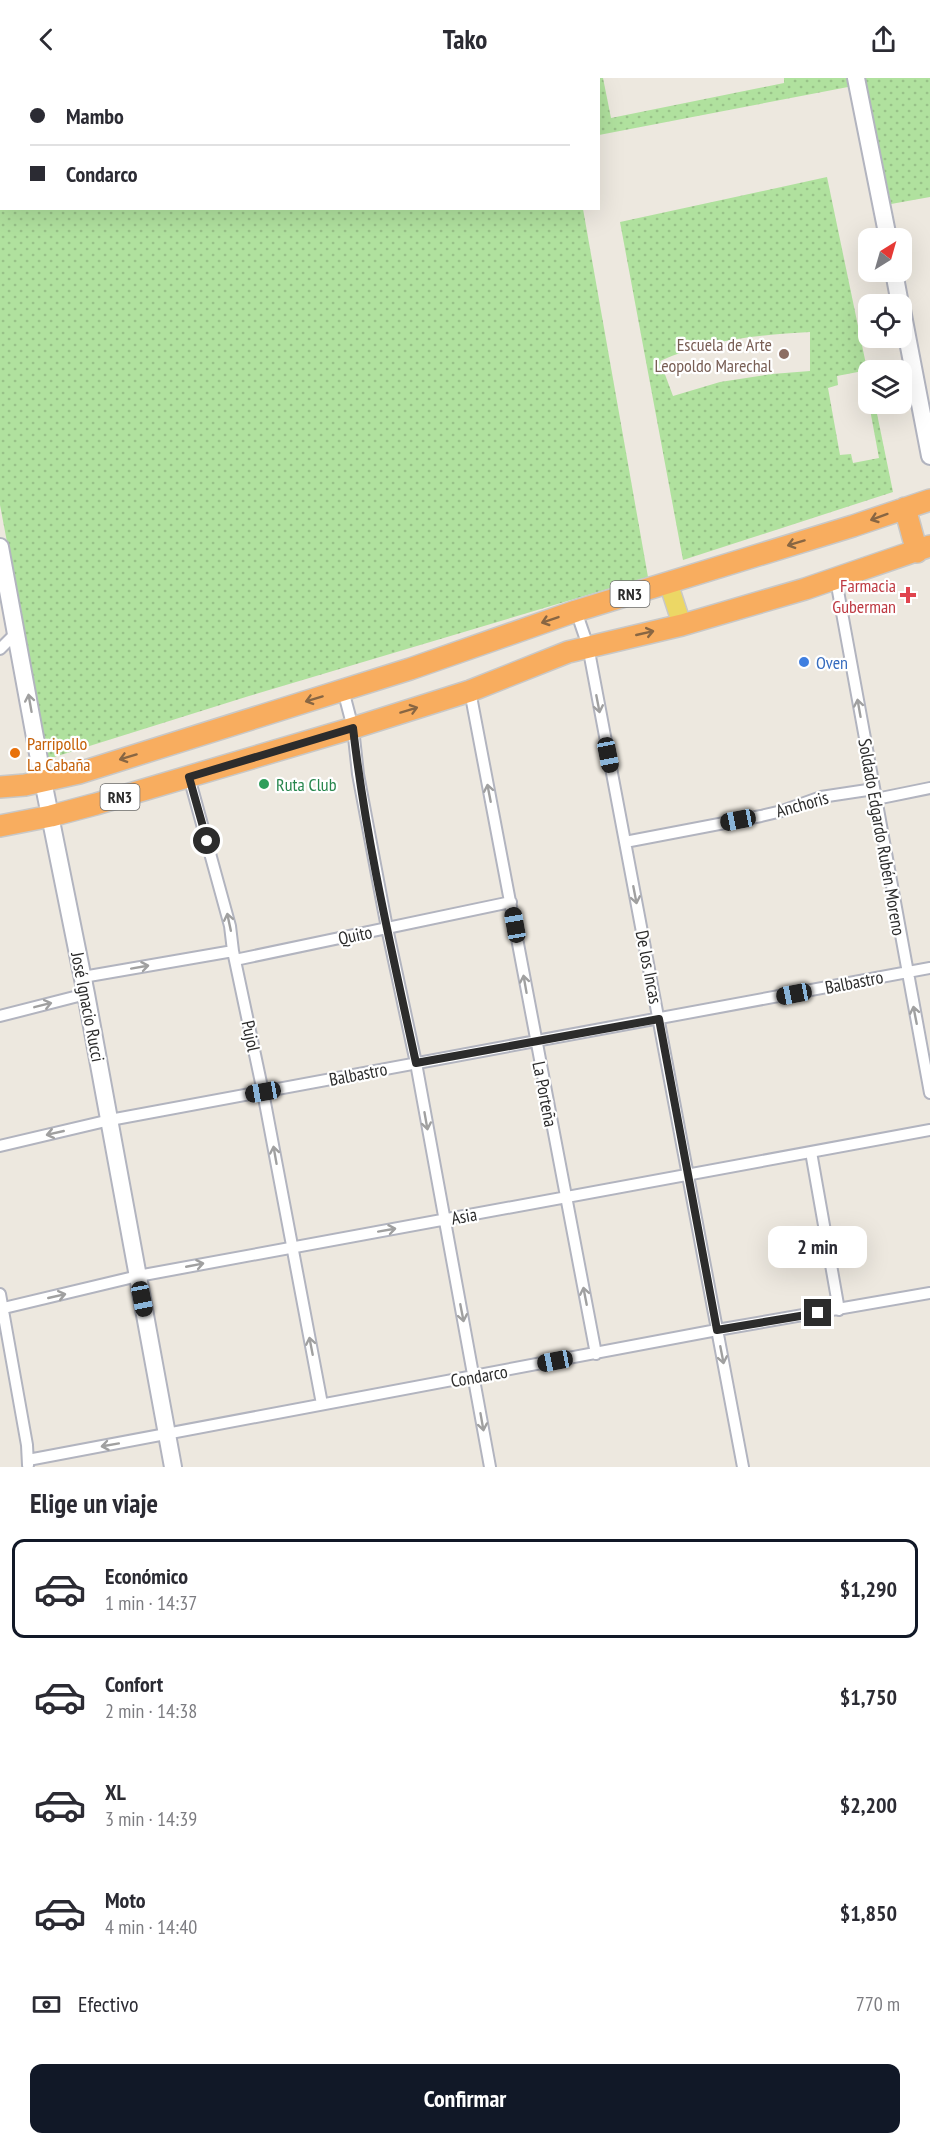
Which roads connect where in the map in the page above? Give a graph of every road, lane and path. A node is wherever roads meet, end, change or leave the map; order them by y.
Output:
1 (856, 78) edge
2 (886, 228) edge
3 (909, 348) edge
4 (930, 456) edge
5 (930, 500) edge
6 (905, 508) junction
7 (0, 547) edge
8 (924, 549) edge
9 (2, 568) edge
10 (836, 580) junction
11 (668, 582) junction
12 (576, 610) junction
13 (682, 625) junction
14 (17, 632) junction
15 (588, 646) junction
16 (0, 649) edge
17 (470, 691) junction
18 (343, 693) junction
19 (353, 728) junction
20 (189, 777) junction
21 (43, 781) junction
22 (0, 788) edge
23 (930, 788) edge
24 (875, 794) junction
25 (51, 816) junction
26 (1, 824) edge
27 (625, 842) junction
28 (511, 902) junction
29 (387, 928) junction
30 (234, 956) junction
31 (930, 968) edge
32 (907, 973) junction
33 (82, 977) junction
34 (86, 994) junction
35 (0, 1016) edge
36 (659, 1019) junction
37 (536, 1042) junction
38 (416, 1063) junction
39 (263, 1092) junction
40 (930, 1093) edge
41 (110, 1120) junction
42 (930, 1130) edge
43 (0, 1146) edge
44 (811, 1152) junction
45 (689, 1175) junction
46 (565, 1199) junction
47 (444, 1220) junction
48 (292, 1248) junction
49 (138, 1276) junction
50 (930, 1293) edge
51 (0, 1294) edge
52 (1, 1309) edge
53 (839, 1310) junction
54 (717, 1330) junction
55 (596, 1354) junction
56 (474, 1377) junction
57 (322, 1404) junction
58 (167, 1435) junction
59 (28, 1463) edge
60 (173, 1467) edge
61 (490, 1467) edge
62 (743, 1467) edge

1 - 2 street
3 - 4 street
5 - 6 highway, RN3
6 - 8 highway
6 -> 11 highway, RN3
7 - 9 street, José Ignacio Rucci
8 - 10 highway, RN3
9 - 14 street, José Ignacio Rucci
10 - 13 highway, RN3
24 -> 10 street, Soldado Edgardo Rubén Moreno
11 - 12 highway, RN3
11 - 13 main road
12 - 15 street, De los Incas
12 -> 18 highway, RN3
15 -> 13 highway, RN3
14 - 16 street
21 -> 14 street, José Ignacio Rucci
15 - 17 highway, RN3
15 -> 27 street, De los Incas
19 -> 17 highway, RN3
28 -> 17 street, La Porteña
18 - 19 street
18 -> 21 highway, RN3
19 - 20 highway, RN3
19 - 29 street
20 - 25 highway, RN3
30 -> 20 street, Pujol
21 - 22 highway, RN3
21 - 25 street, José Ignacio Rucci
23 - 24 street, Anchoris
24 - 27 street, Anchoris
24 - 32 street, Soldado Edgardo Rubén Moreno
25 - 26 highway, RN3
25 - 33 street, José Ignacio Rucci
27 -> 36 street, De los Incas
28 - 29 street, Quito
37 -> 28 street, La Porteña
29 - 30 street, Quito
29 - 38 street
33 -> 30 street, Quito
30 - 39 street, Pujol
31 - 32 street, Balbastro
32 - 36 street, Balbastro
40 -> 32 street, Soldado Edgardo Rubén Moreno
33 - 34 street, José Ignacio Rucci
35 -> 34 street
34 - 41 street, José Ignacio Rucci
36 - 37 street, Balbastro
36 - 45 street, De los Incas
37 - 38 street, Balbastro
37 - 46 street, La Porteña
38 - 39 street, Balbastro
38 -> 47 street
39 - 41 street, Balbastro
48 -> 39 street, Pujol
41 -> 43 street, Balbastro
41 - 49 street, José Ignacio Rucci
42 - 44 street, Asia
44 - 45 street, Asia
44 - 53 street
45 - 46 street, Asia
45 - 54 street, De los Incas
46 - 47 street, Asia
55 -> 46 street, La Porteña
48 -> 47 street, Asia
47 -> 56 street
49 -> 48 street, Asia
57 -> 48 street, Pujol
52 -> 49 street, Asia
49 - 58 street, José Ignacio Rucci
50 - 53 street, Condarco
51 - 52 street
52 - 59 street
53 - 54 street, Condarco
54 - 55 street, Condarco
54 -> 62 street, De los Incas
55 - 56 street, Condarco
56 - 57 street, Condarco
56 -> 61 street
57 - 58 street, Condarco
58 -> 59 street, Condarco
58 - 60 street, José Ignacio Rucci

